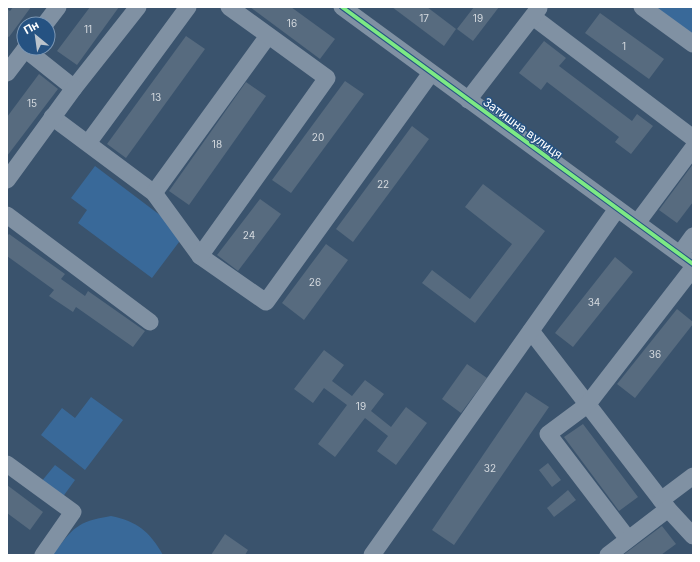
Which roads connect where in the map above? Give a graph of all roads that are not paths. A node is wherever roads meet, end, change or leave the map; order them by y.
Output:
1 (58, 7) edge
2 (138, 7) edge
3 (188, 7) edge
4 (229, 7) edge
5 (342, 7) edge
6 (642, 7) edge
7 (537, 12) edge
8 (51, 16) edge
9 (268, 36) junction
10 (693, 44) edge
11 (19, 56) edge
12 (35, 56) edge
13 (7, 73) edge
14 (431, 73) junction
15 (74, 88) junction
16 (468, 100) junction
17 (52, 117) junction
18 (693, 138) edge
19 (88, 143) junction
20 (693, 148) edge
21 (7, 180) edge
22 (154, 193) junction
23 (617, 209) junction
24 (7, 215) edge
25 (637, 223) junction
26 (693, 236) edge
27 (200, 256) junction
28 (686, 259) edge
29 (693, 268) edge
30 (150, 322) dead end
31 (531, 331) junction
32 (587, 405) junction
33 (7, 464) edge
34 (693, 476) edge
35 (664, 505) junction
36 (693, 536) edge
37 (628, 539) junction
38 (43, 555) edge
39 (372, 555) edge
40 (608, 555) edge

1 - 8 street
2 - 15 street
3 - 19 street
4 - 9 street
5 - 14 street, Затишна вулиця
6 - 10 street
7 - 16 street
7 - 18 street
9 - 22 street
9 - 27 street
11 - 13 street
12 - 15 street
14 - 16 street, Затишна вулиця
14 - 27 street
15 - 17 street
16 - 23 street, Затишна вулиця
17 - 19 street
17 - 21 street
19 - 22 street
20 - 25 street
22 - 27 street
23 - 25 street, Затишна вулиця
23 - 31 street
24 - 30 street
25 - 28 street, Затишна вулиця
26 - 28 street
29 - 32 street
31 - 32 street
31 - 39 street
32 - 35 street
32 - 37 street
33 - 38 street
34 - 35 street
35 - 36 street
35 - 37 street
37 - 40 street

